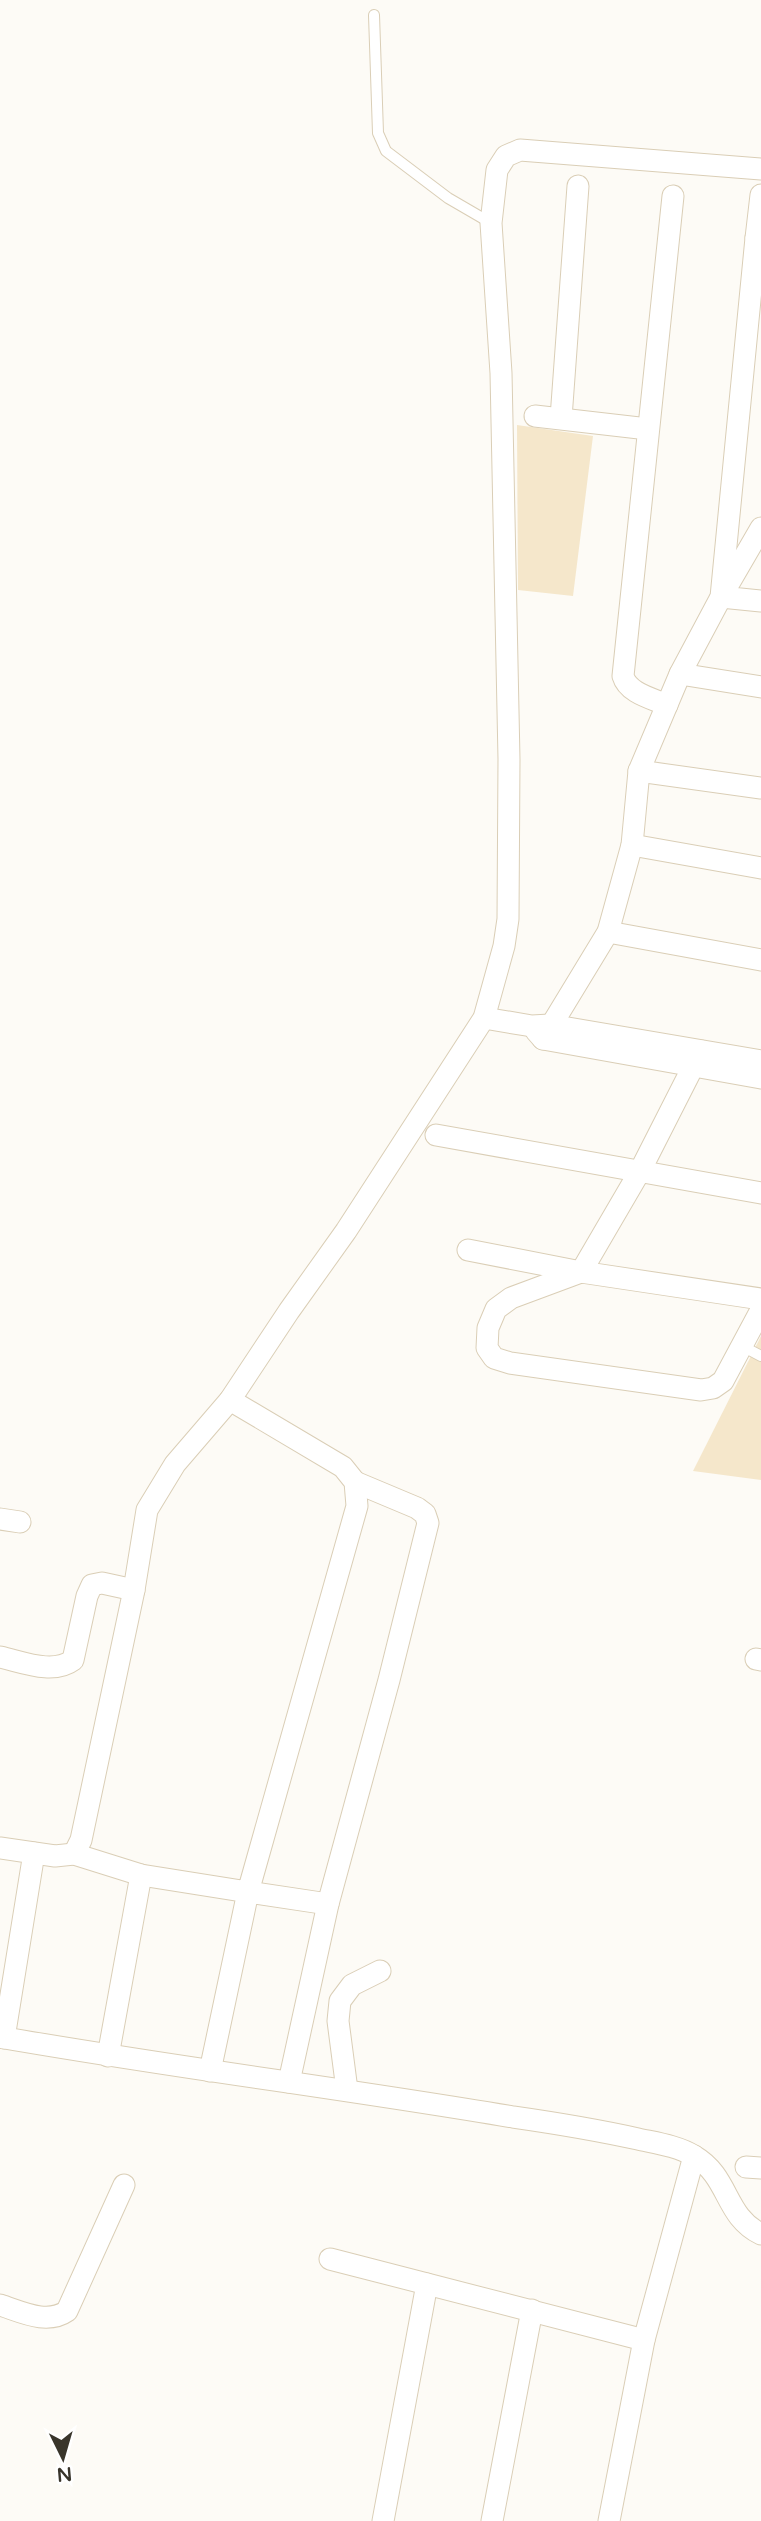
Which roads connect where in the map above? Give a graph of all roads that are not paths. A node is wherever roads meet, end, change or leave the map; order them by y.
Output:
1 (374, 15) dead end
2 (761, 169) edge
3 (578, 186) dead end
4 (761, 195) edge
5 (673, 196) dead end
6 (491, 223) junction
7 (759, 238) edge
8 (754, 328) edge
9 (535, 416) dead end
10 (561, 418) junction
11 (648, 429) junction
12 (761, 528) edge
13 (721, 597) junction
14 (761, 601) edge
15 (680, 674) junction
16 (761, 687) edge
17 (667, 705) junction
18 (639, 771) junction
19 (761, 788) edge
20 (632, 845) junction
21 (761, 867) edge
22 (607, 932) junction
23 (761, 960) edge
24 (484, 1018) junction
25 (542, 1030) junction
26 (698, 1058) junction
27 (761, 1061) edge
28 (761, 1078) edge
29 (436, 1135) dead end
30 (640, 1171) junction
31 (761, 1193) edge
32 (468, 1250) dead end
33 (581, 1272) junction
34 (761, 1299) edge
35 (761, 1310) edge
36 (741, 1346) junction
37 (761, 1356) edge
38 (230, 1400) junction
39 (355, 1482) junction
40 (134, 1590) junction
41 (0, 1657) edge
42 (0, 1848) edge
43 (34, 1853) junction
44 (74, 1854) junction
45 (141, 1875) junction
46 (248, 1892) junction
47 (328, 1904) junction
48 (380, 1971) dead end
49 (2, 2037) edge
50 (108, 2056) junction
51 (210, 2070) junction
52 (289, 2082) junction
53 (347, 2090) junction
54 (694, 2156) junction
55 (124, 2185) dead end
56 (761, 2234) edge
57 (330, 2259) dead end
58 (427, 2284) junction
59 (0, 2305) edge
60 (532, 2310) junction
61 (644, 2340) junction
62 (383, 2521) edge
63 (492, 2521) edge
64 (609, 2521) edge

1 - 6 lane
2 - 6 street
3 - 10 street
4 - 7 street
5 - 11 street
6 - 24 street
7 - 8 street
8 - 13 street
9 - 10 street
10 - 11 street
11 - 17 street
12 - 13 street
13 - 14 street
13 - 15 street
15 - 16 street
15 - 17 street
17 - 18 street
18 - 19 street
18 - 20 street
20 - 21 street
20 - 22 street
22 - 23 street
22 - 25 street
24 - 25 street
24 - 38 street
25 - 26 street
26 - 27 street
26 - 28 street
26 - 30 street
29 - 30 street
30 - 31 street
30 - 33 street
32 - 33 street
33 - 34 street
33 - 36 street
35 - 36 street
36 - 37 lane
38 - 39 street
38 - 40 street
39 - 46 street
39 - 47 street
40 - 41 street
40 - 44 street
42 - 43 street
43 - 44 street
43 - 49 street
44 - 45 street
45 - 46 street
45 - 50 street
46 - 47 street
46 - 51 street
47 - 52 street
48 - 53 street
49 - 50 street
50 - 51 street
51 - 52 street
52 - 53 street
53 - 54 street
54 - 56 street
54 - 61 street
55 - 59 street
57 - 58 street
58 - 60 street
58 - 62 street
60 - 61 street
60 - 63 street
61 - 64 street

